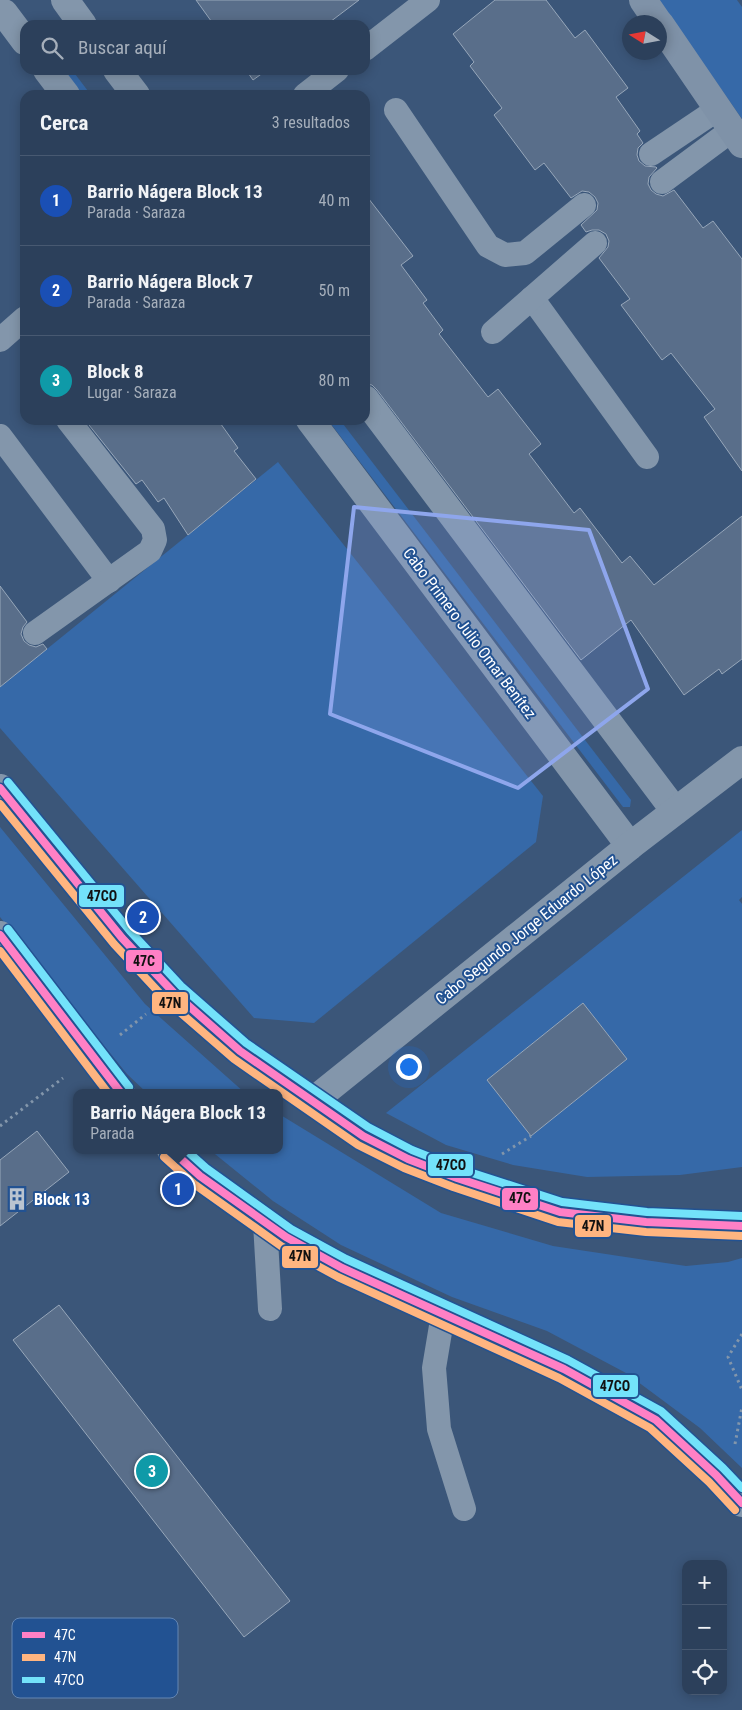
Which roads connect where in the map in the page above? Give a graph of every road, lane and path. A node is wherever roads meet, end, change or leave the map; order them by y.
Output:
1 (64, 0) edge
2 (428, 0) edge
3 (643, 0) edge
4 (9, 10) edge
5 (653, 15) edge
6 (79, 20) edge
7 (20, 31) edge
8 (667, 35) edge
9 (370, 44) edge
10 (51, 75) edge
11 (121, 75) edge
12 (331, 75) edge
13 (62, 90) edge
14 (132, 90) edge
15 (311, 90) edge
16 (396, 110) dead end
17 (731, 127) edge
18 (652, 154) dead end
19 (662, 182) dead end
20 (584, 205) dead end
21 (594, 243) dead end
22 (532, 298) junction
23 (20, 322) edge
24 (493, 332) dead end
25 (0, 340) edge
26 (370, 406) edge
27 (72, 425) edge
28 (314, 425) edge
29 (0, 436) edge
30 (647, 457) dead end
31 (109, 581) junction
32 (35, 632) dead end
33 (742, 760) edge
34 (0, 788) edge
35 (675, 811) junction
36 (630, 846) junction
37 (0, 935) edge
38 (10, 961) edge
39 (118, 1089) edge
40 (312, 1102) junction
41 (175, 1154) edge
42 (265, 1223) junction
43 (742, 1226) edge
44 (270, 1309) dead end
45 (443, 1314) junction
46 (742, 1334) edge
47 (742, 1390) edge
48 (742, 1502) edge
49 (464, 1509) dead end

1 - 6 street
2 - 9 lane
3 - 5 main road
4 - 7 street
8 - 17 main road
10 - 13 street
11 - 14 street
12 - 15 lane
16 - 20 lane
17 - 18 lane
17 - 19 lane
21 - 22 lane
22 - 24 lane
22 - 30 lane
23 - 25 lane
26 - 35 street
27 - 31 lane
28 - 36 street, Cabo Primero Julio Omar Benítez
29 - 31 lane
31 - 32 lane
33 - 35 street, Cabo Segundo Jorge Eduardo López
34 - 40 street
35 - 36 street, Cabo Segundo Jorge Eduardo López
36 - 40 street, Cabo Segundo Jorge Eduardo López
37 - 38 street
38 - 39 street
40 - 43 street
41 - 42 street
42 - 44 lane
42 - 45 street
45 - 48 street
45 - 49 lane
46 - 47 path

